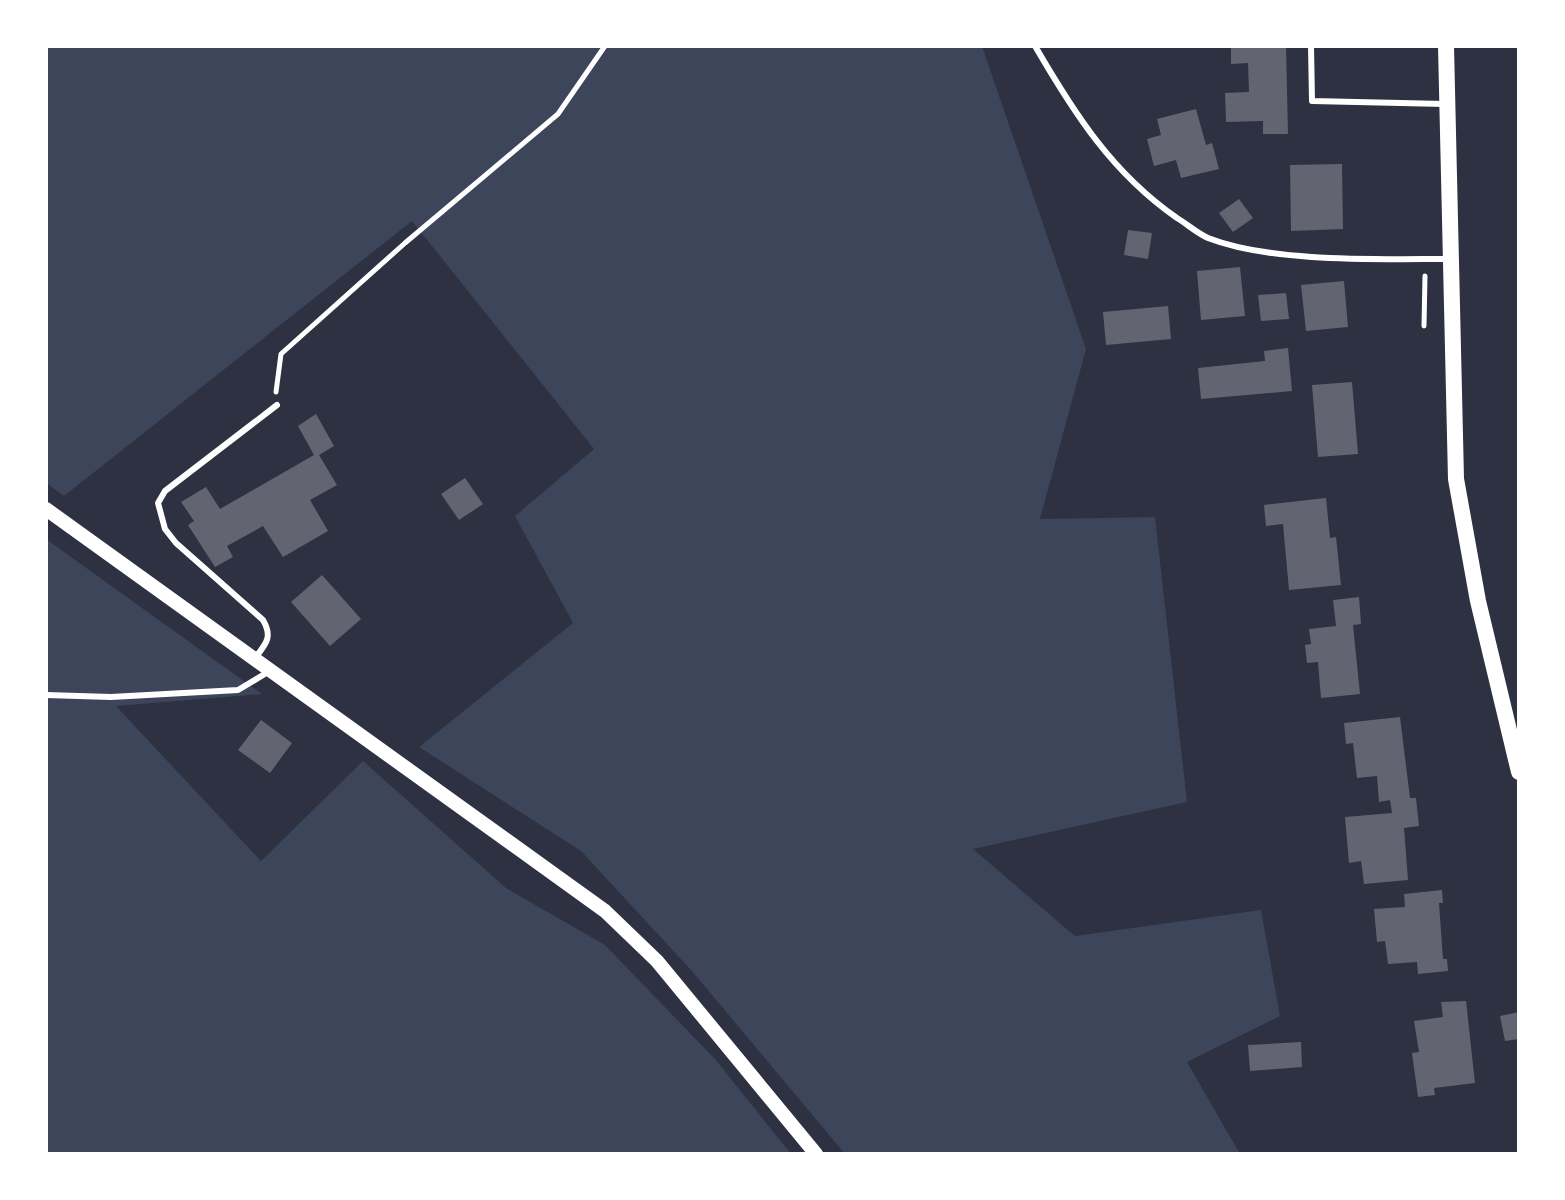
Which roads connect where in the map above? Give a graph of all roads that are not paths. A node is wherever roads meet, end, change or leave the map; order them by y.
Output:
1 (1035, 46) edge
2 (1311, 46) edge
3 (1446, 46) edge
4 (1447, 104) junction
5 (1449, 259) junction
6 (277, 405) road end
7 (46, 509) edge
8 (253, 661) junction
9 (268, 672) junction
10 (46, 695) edge
11 (1519, 772) edge
12 (816, 1154) edge

1 - 5 lane
2 - 4 lane
3 - 4 main road
4 - 5 main road
5 - 11 main road
6 - 8 lane
7 - 8 street
8 - 9 street
9 - 10 lane
9 - 12 street

